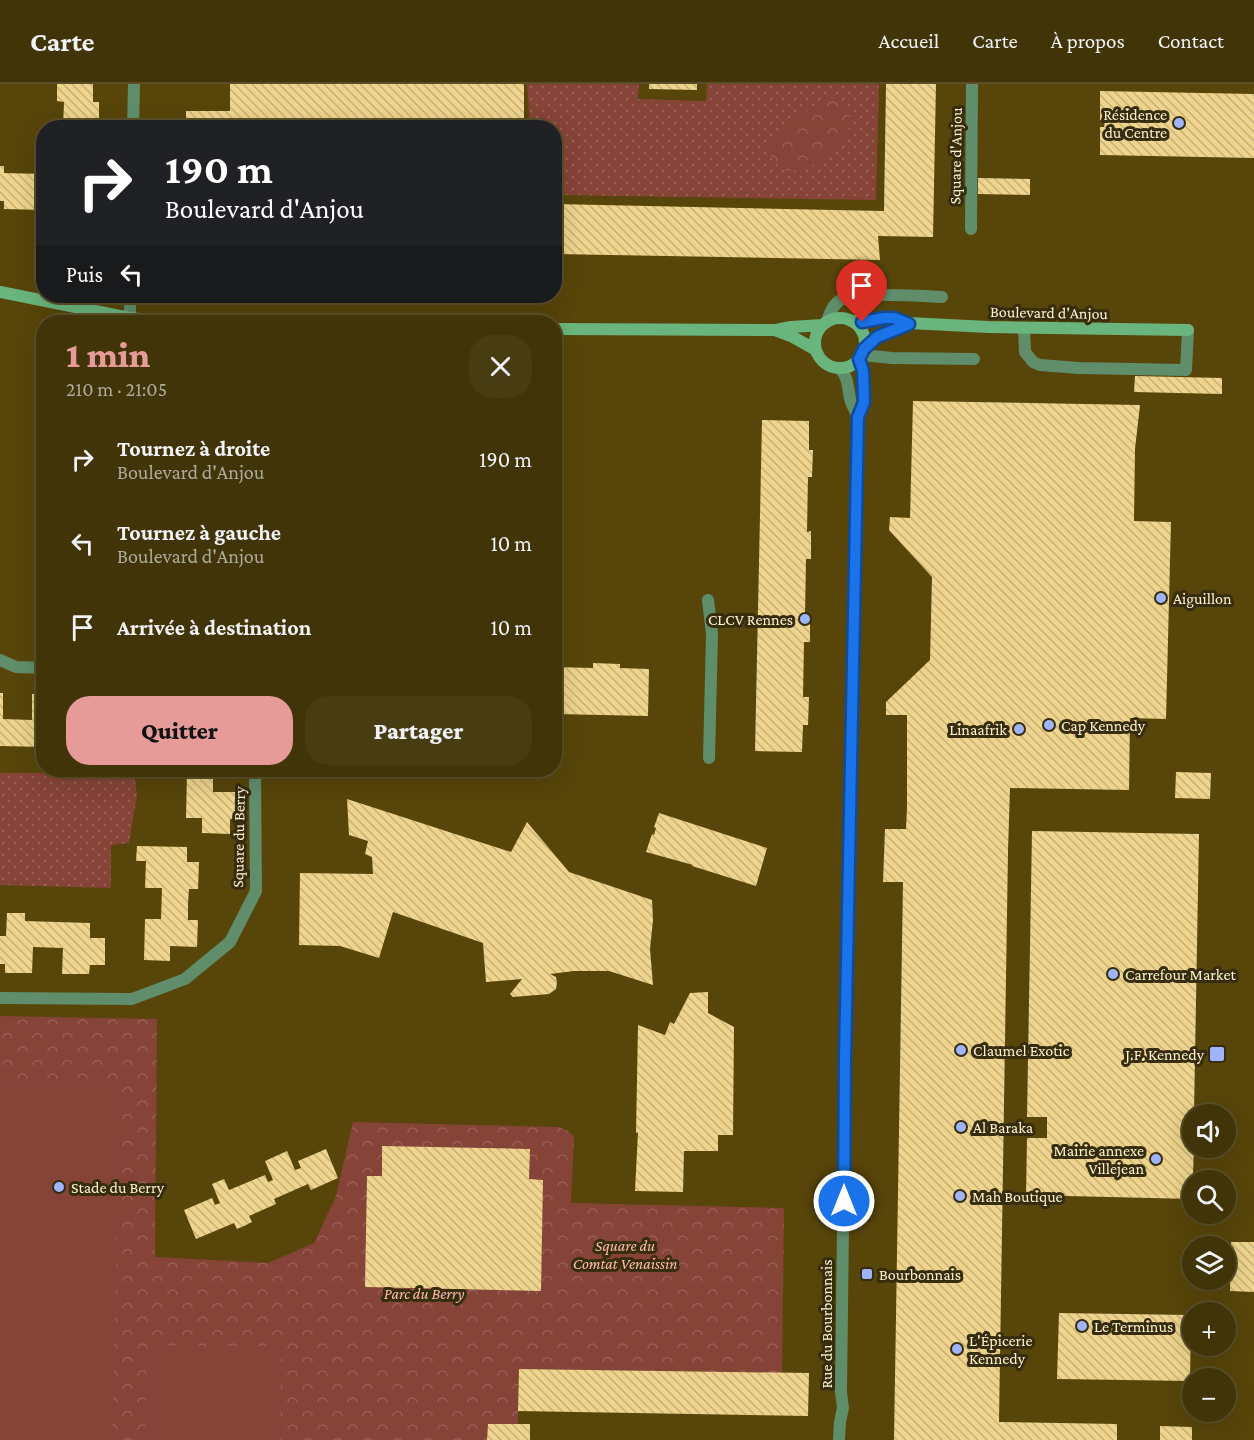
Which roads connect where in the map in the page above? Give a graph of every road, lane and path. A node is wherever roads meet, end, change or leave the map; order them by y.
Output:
1 (134, 84) edge
2 (972, 84) edge
3 (133, 120) edge
4 (971, 229) dead end
5 (0, 292) edge
6 (942, 297) dead end
7 (36, 300) edge
8 (51, 303) edge
9 (107, 315) edge
10 (851, 321) junction
11 (825, 323) junction
12 (909, 324) junction
13 (1024, 328) junction
14 (562, 329) edge
15 (776, 330) junction
16 (816, 350) junction
17 (862, 354) junction
18 (974, 359) dead end
19 (840, 368) junction
20 (858, 417) junction
21 (708, 600) dead end
22 (0, 660) edge
23 (36, 668) edge
24 (709, 758) dead end
25 (255, 777) edge
26 (0, 998) edge
27 (840, 1440) edge

1 - 3 street
2 - 4 street, Square d'Anjou
5 - 7 street
6 - 11 street
8 - 9 street
10 - 11 street
10 - 12 street, Boulevard d'Anjou
10 - 17 street
11 - 15 street
11 - 16 street
12 - 13 street, Boulevard d'Anjou
12 - 17 street, Boulevard d'Anjou
13 - 13 street, Boulevard d'Anjou
14 - 15 street
15 - 16 street
16 - 19 street
17 - 18 street
17 - 19 street
17 - 20 street, Rue du Bourbonnais
19 - 20 street, Rue du Bourbonnais
20 - 27 street, Rue du Bourbonnais
21 - 24 street
22 - 23 street
25 - 26 street, Square du Berry

